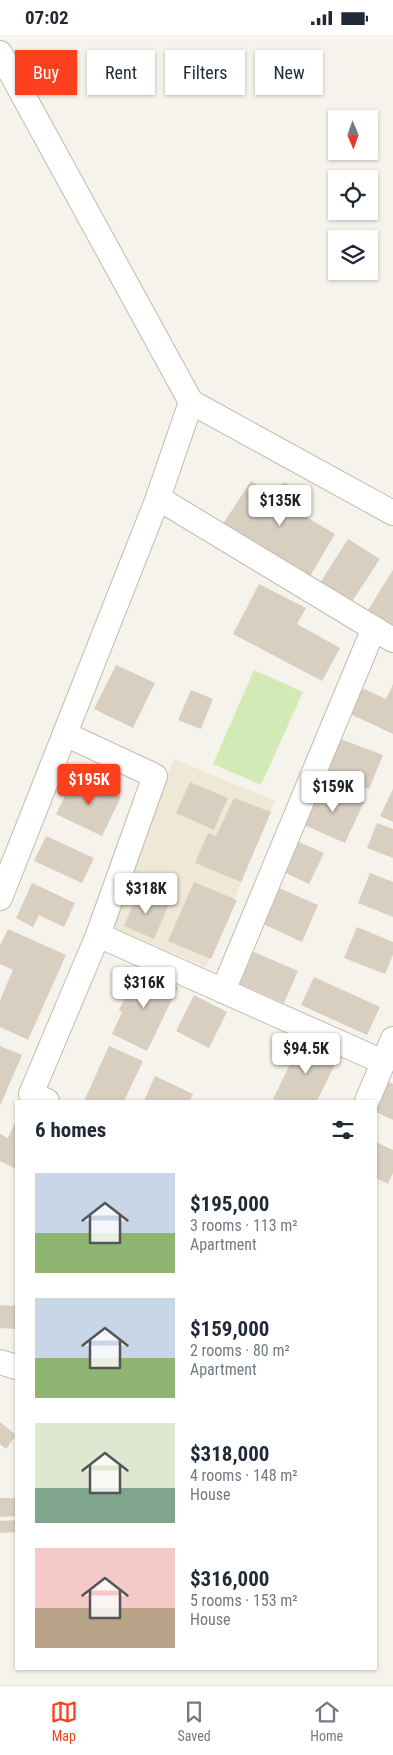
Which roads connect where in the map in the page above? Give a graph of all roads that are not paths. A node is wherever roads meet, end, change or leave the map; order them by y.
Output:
1 (0, 53) edge
2 (191, 402) junction
3 (158, 498) junction
4 (393, 513) edge
5 (383, 634) edge
6 (64, 734) junction
7 (0, 899) edge
8 (98, 935) junction
9 (223, 991) junction
10 (393, 1039) edge
11 (383, 1063) junction
12 (45, 1100) edge
13 (367, 1100) edge
14 (0, 1362) edge
15 (15, 1367) edge

1 - 2 street
2 - 3 street
2 - 4 street
3 - 5 street
3 - 6 street
5 - 9 street
6 - 7 street
6 - 8 street
8 - 9 street
8 - 12 street
9 - 11 street
10 - 11 street
11 - 13 street
14 - 15 street

